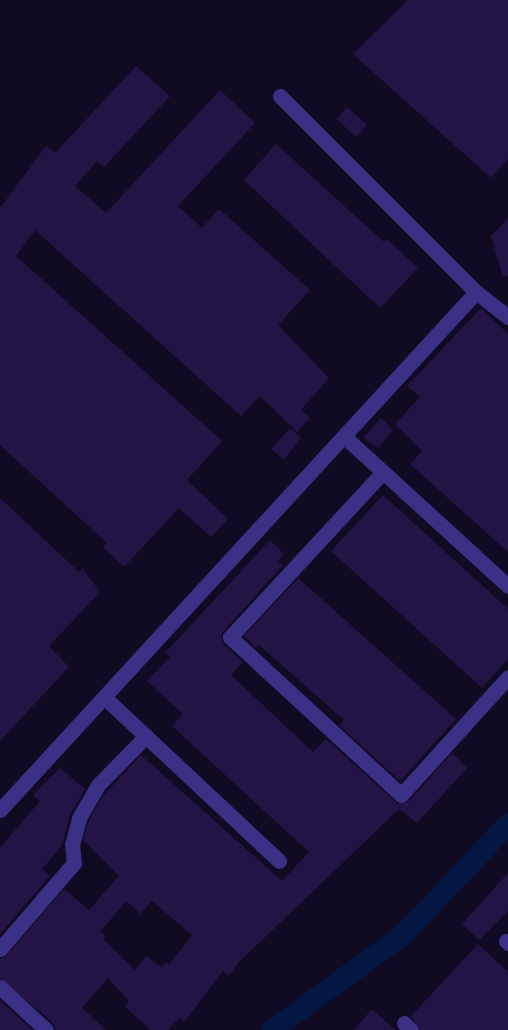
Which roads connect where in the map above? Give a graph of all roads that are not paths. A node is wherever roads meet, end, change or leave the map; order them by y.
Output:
1 (280, 96) dead end
2 (476, 292) junction
3 (508, 317) edge
4 (347, 439) dead end
5 (383, 472) junction
6 (508, 585) edge
7 (508, 677) edge
8 (104, 697) junction
9 (146, 736) junction
10 (0, 810) edge
11 (279, 861) dead end
12 (0, 949) edge
13 (0, 987) edge
14 (46, 1030) edge

1 - 2 street
2 - 3 street
2 - 8 street
4 - 5 street
5 - 6 street
5 - 7 street
8 - 9 street
8 - 10 street
9 - 11 street
9 - 12 street
13 - 14 street

